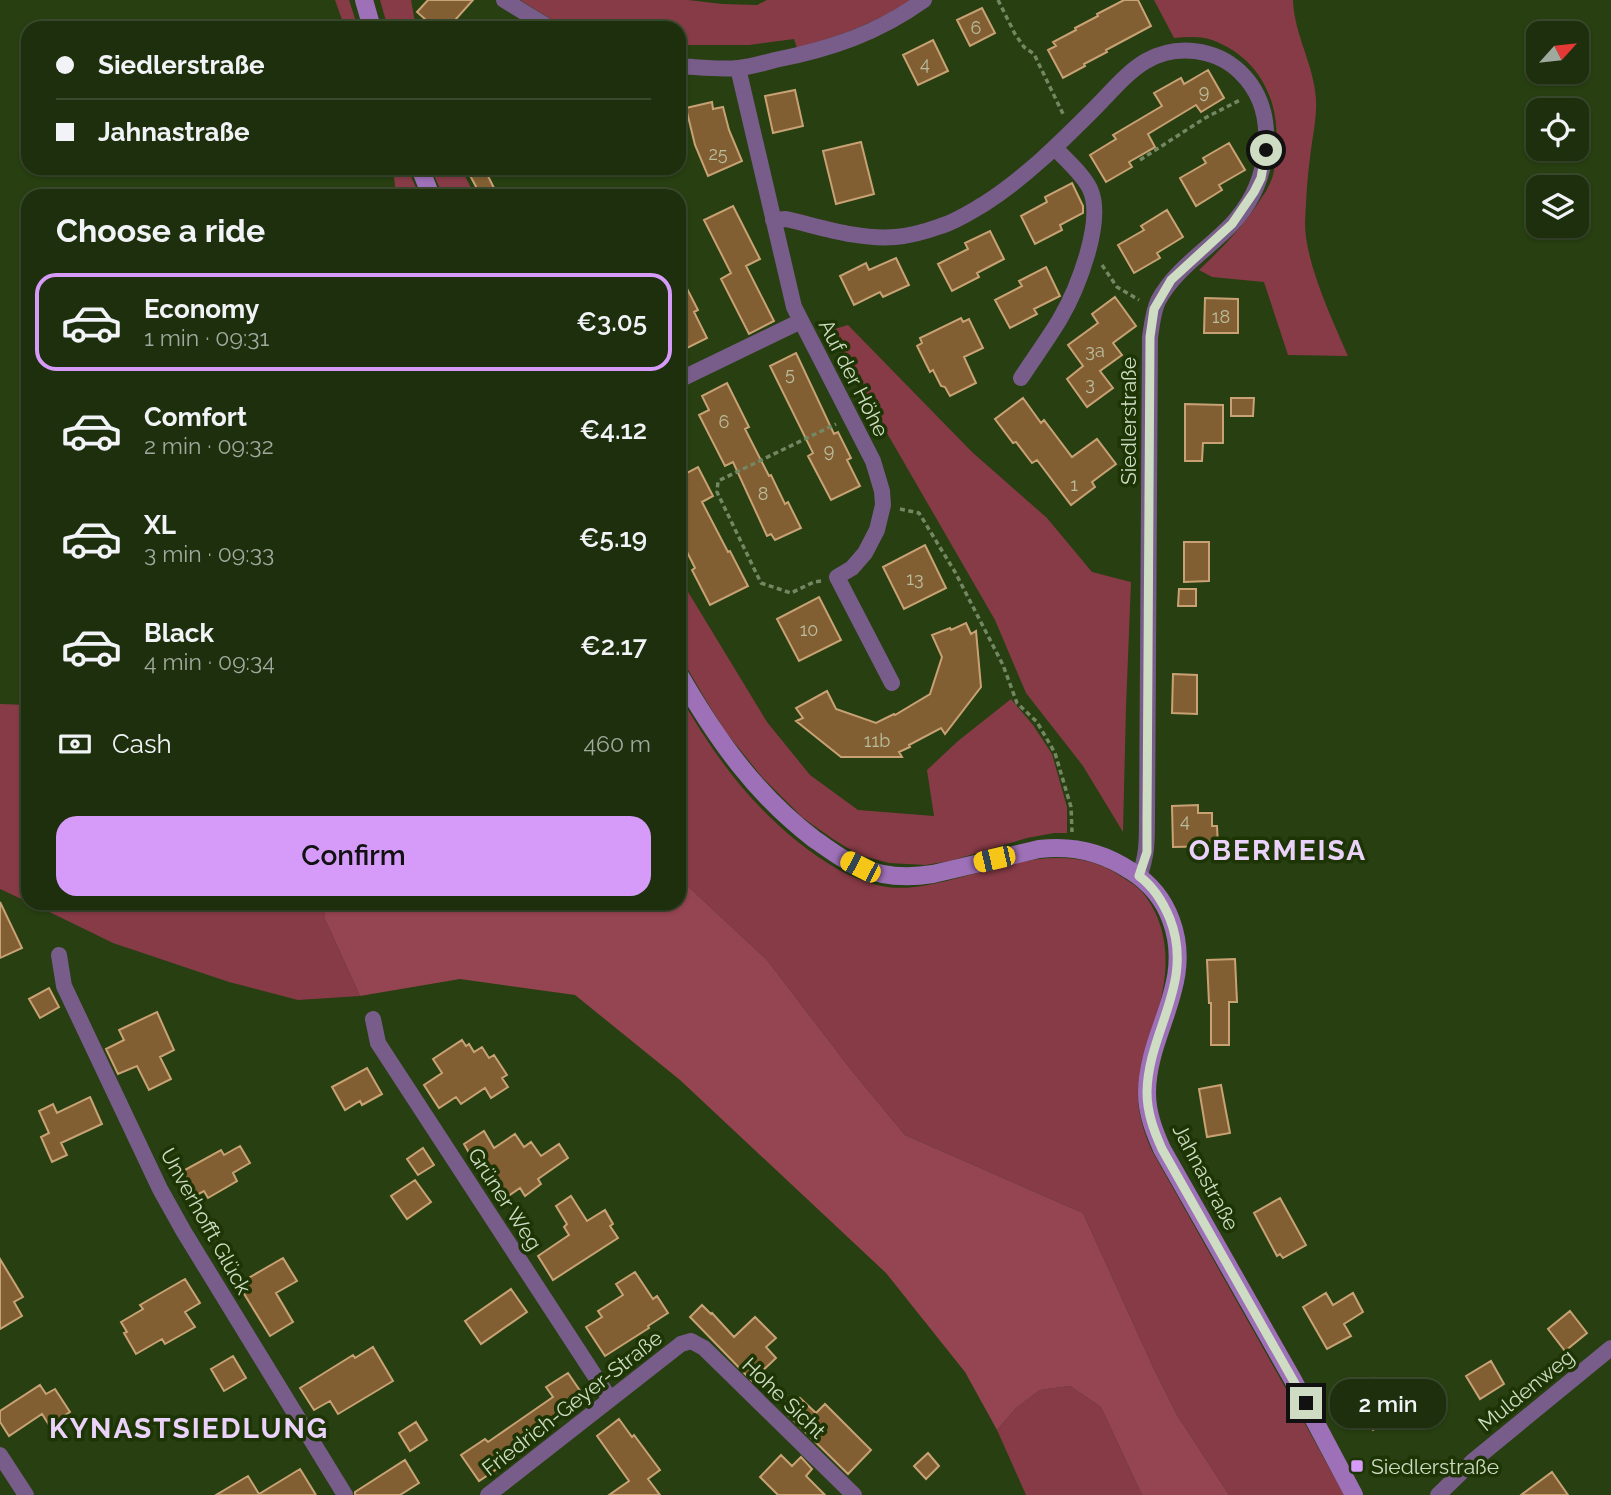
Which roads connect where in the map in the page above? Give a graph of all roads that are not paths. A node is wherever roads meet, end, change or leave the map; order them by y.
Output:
1 (364, 0) edge
2 (504, 0) edge
3 (924, 0) edge
4 (370, 21) edge
5 (538, 21) edge
6 (686, 66) edge
7 (738, 68) junction
8 (1055, 148) junction
9 (773, 220) junction
10 (801, 321) junction
11 (686, 377) edge
12 (1021, 378) dead end
13 (892, 683) dead end
14 (686, 686) edge
15 (1139, 876) junction
16 (59, 955) dead end
17 (373, 1019) dead end
18 (681, 1344) joint
19 (1611, 1348) edge
20 (610, 1399) junction
21 (0, 1455) edge
22 (26, 1495) edge
23 (345, 1495) edge
24 (488, 1495) edge
25 (853, 1495) edge
26 (1354, 1495) edge
27 (1438, 1495) edge

1 - 4 street
2 - 5 street
3 - 7 street
6 - 7 street
7 - 9 street, Auf der Höhe
8 - 9 street, Siedlerstraße
8 - 12 street
8 - 15 street, Siedlerstraße
9 - 10 street, Auf der Höhe
10 - 11 street
10 - 13 street, Auf der Höhe
14 - 15 street, Jahnastraße
15 - 26 street, Jahnastraße
16 - 23 street, Unverhofft Glück
17 - 20 street, Grüner Weg
18 - 20 street, Friedrich-Geyer-Straße
18 - 25 street, Hohe Sicht
19 - 27 street, Muldenweg
20 - 24 street, Friedrich-Geyer-Straße
21 - 22 street

